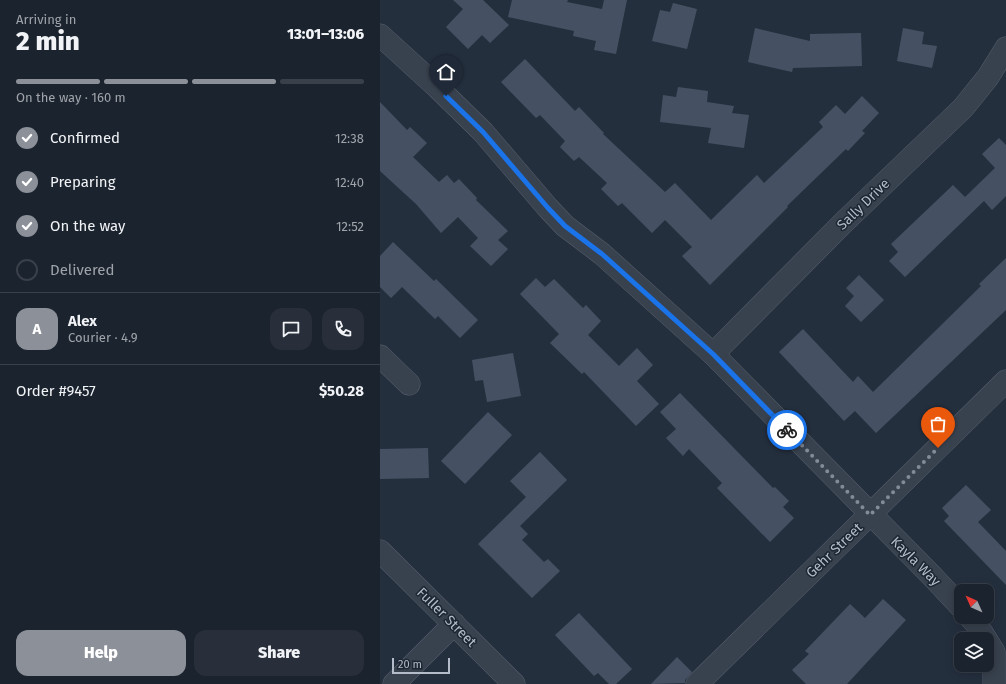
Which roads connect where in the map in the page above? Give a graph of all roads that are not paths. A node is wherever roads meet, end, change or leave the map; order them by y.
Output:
1 (380, 35) edge
2 (1006, 48) edge
3 (713, 354) junction
4 (380, 356) edge
5 (1006, 381) edge
6 (409, 384) dead end
7 (870, 515) junction
8 (380, 551) edge
9 (954, 600) edge
10 (454, 624) junction
11 (994, 672) edge
12 (394, 684) edge
13 (514, 684) edge
14 (697, 684) edge
15 (994, 684) edge

1 - 3 street, Kayla Way
2 - 3 street, Sally Drive
3 - 7 street, Kayla Way
4 - 6 street
5 - 7 street, Gehr Street
7 - 9 street, Kayla Way
7 - 14 street, Gehr Street
8 - 10 street, Fuller Street
10 - 12 street
10 - 13 street, Fuller Street
11 - 15 street

